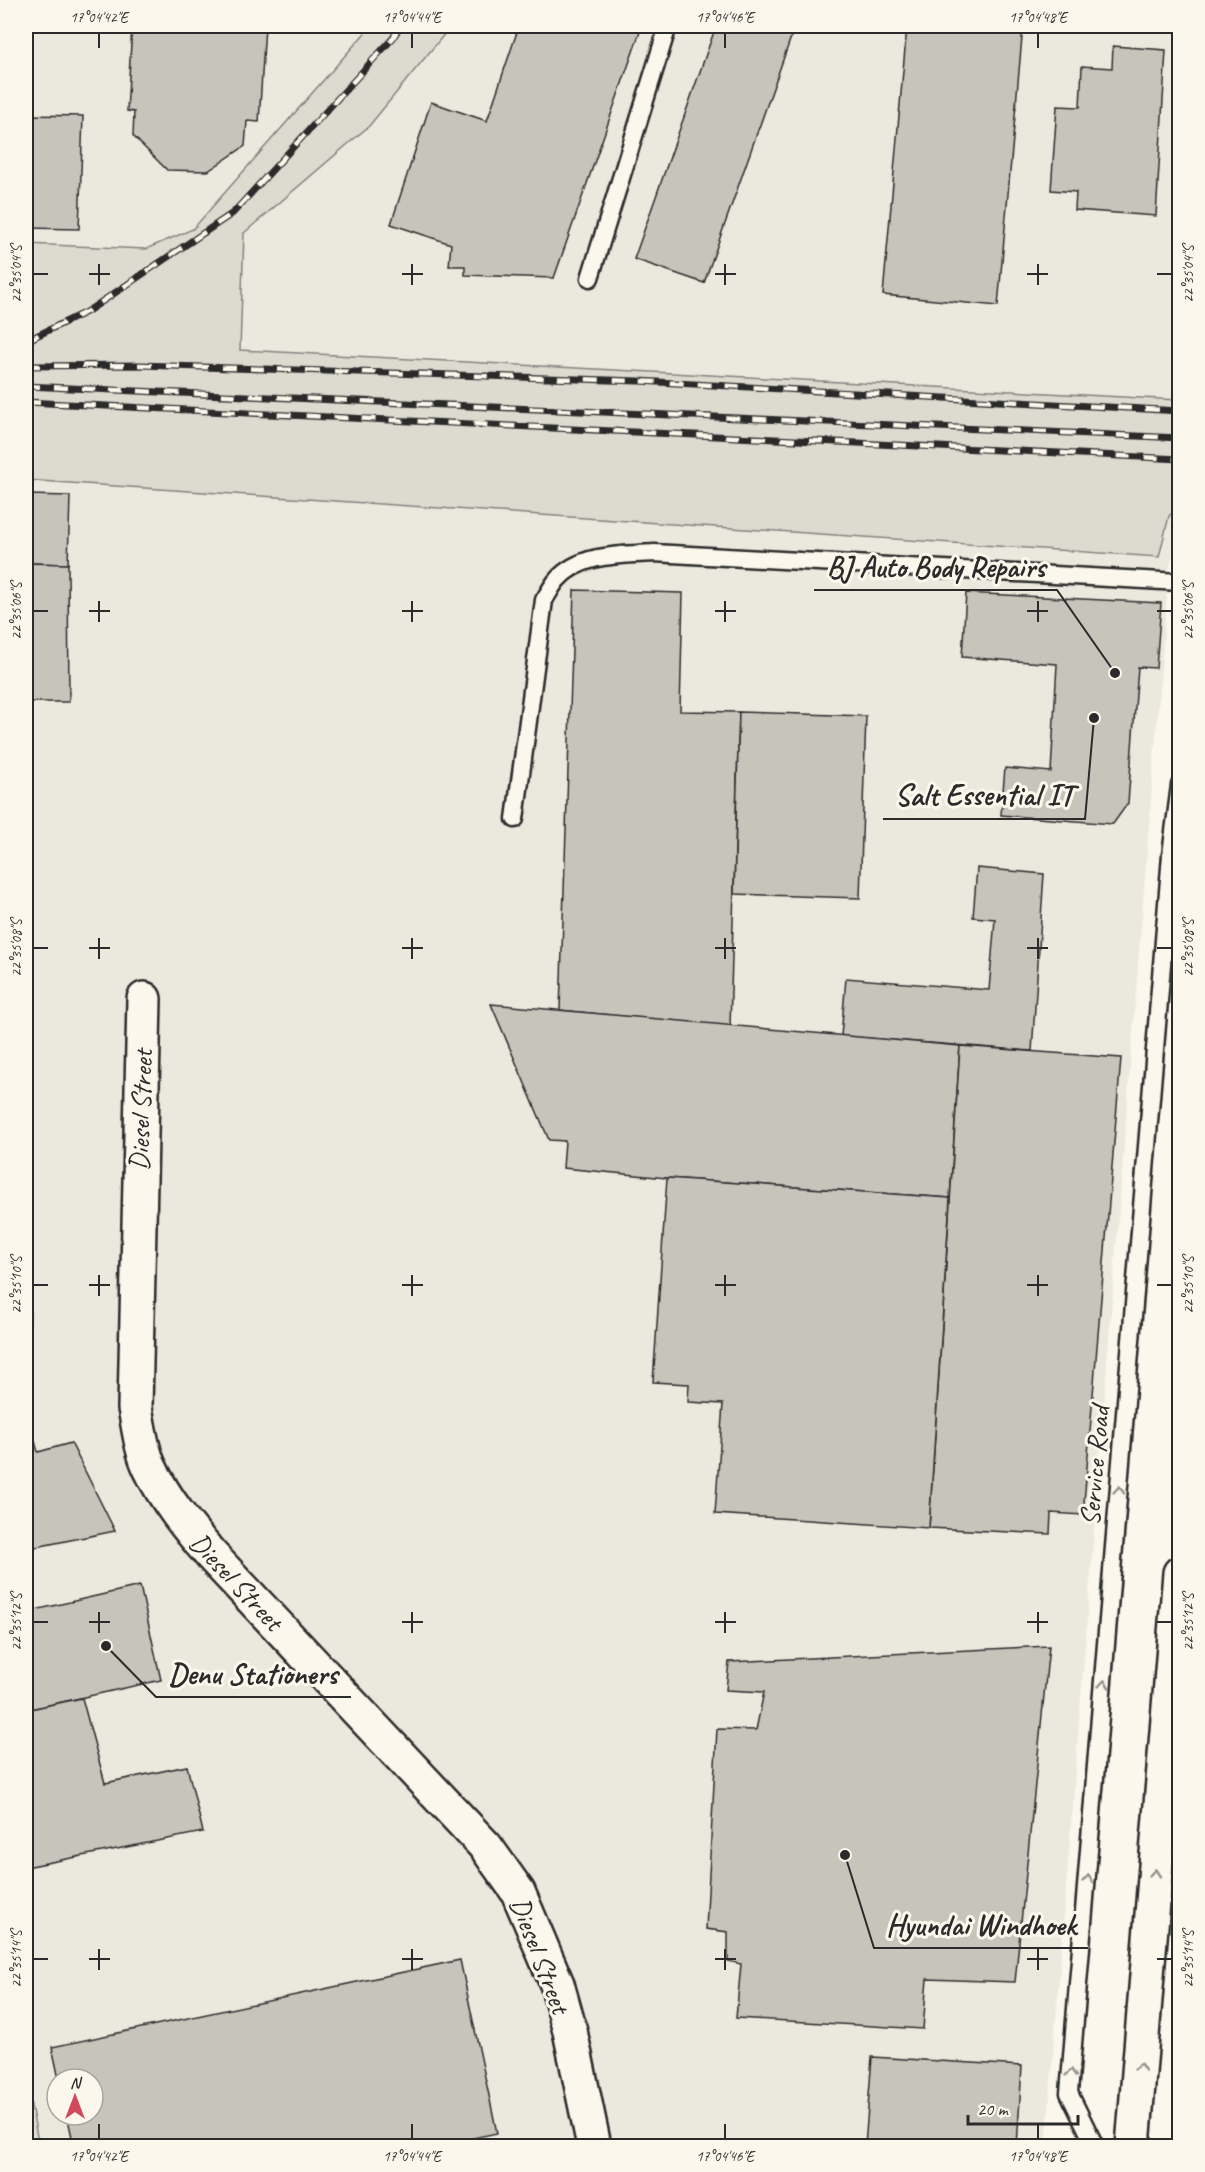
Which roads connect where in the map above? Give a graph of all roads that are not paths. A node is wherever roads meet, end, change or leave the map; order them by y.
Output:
1 (668, 26) edge
2 (590, 278) dead end
3 (1179, 582) edge
4 (1179, 785) edge
5 (515, 819) dead end
6 (144, 999) dead end
7 (1179, 1573) edge
8 (594, 2146) edge
9 (1095, 2146) edge
10 (1133, 2146) edge

1 - 2 lane
3 - 5 lane
9 -> 4 lane, Service Road
6 - 8 street, Diesel Street
10 -> 7 street

